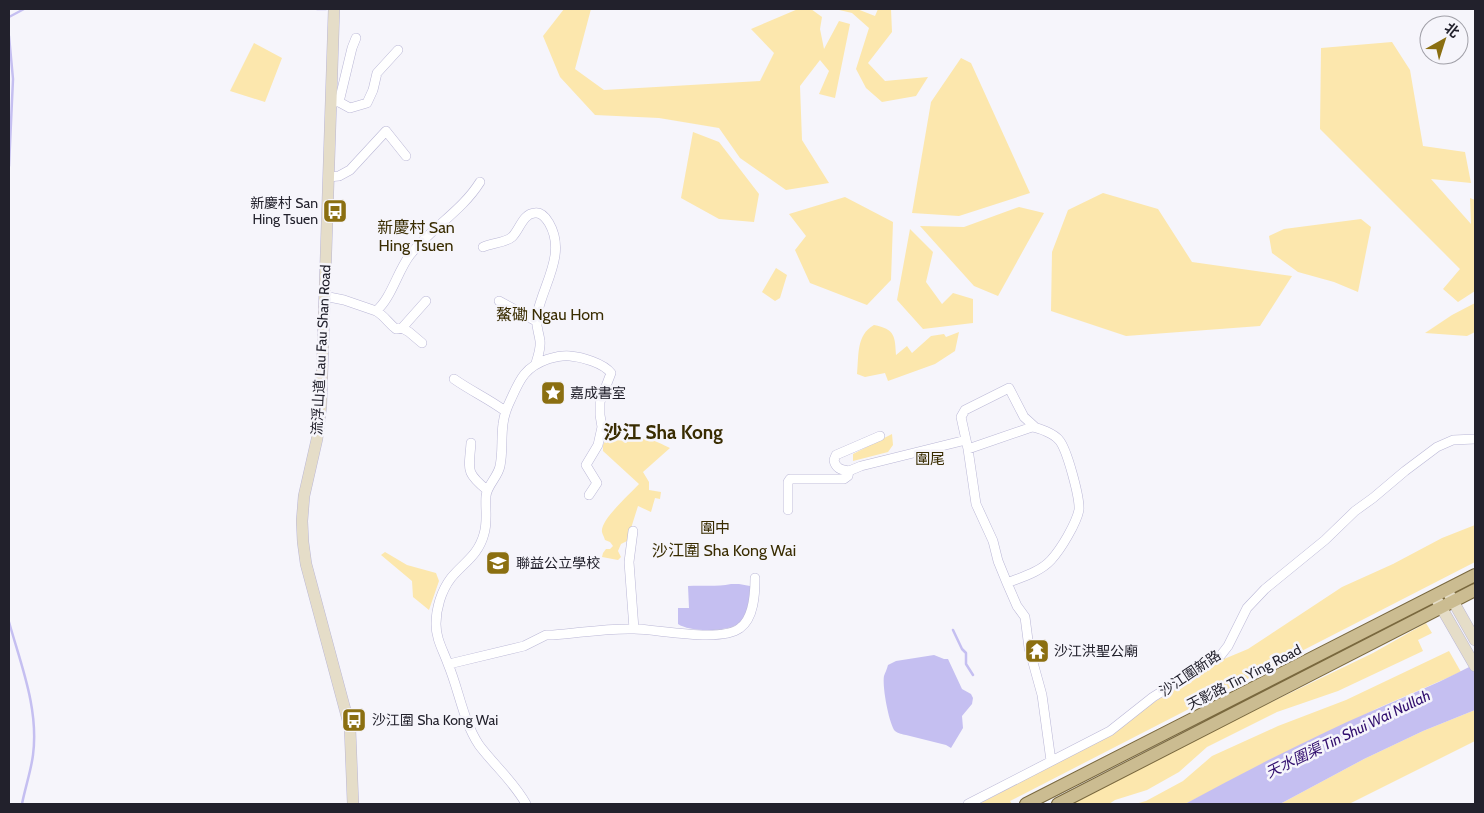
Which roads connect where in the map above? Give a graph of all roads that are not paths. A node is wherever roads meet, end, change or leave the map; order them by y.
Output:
1 (334, 9) edge
2 (356, 38) dead end
3 (398, 50) dead end
4 (335, 102) junction
5 (406, 156) dead end
6 (328, 177) junction
7 (480, 182) dead end
8 (483, 247) dead end
9 (324, 296) junction
10 (426, 301) dead end
11 (499, 301) dead end
12 (376, 311) junction
13 (536, 321) junction
14 (402, 328) junction
15 (422, 343) dead end
16 (536, 363) junction
17 (454, 379) dead end
18 (505, 411) junction
19 (1035, 427) junction
20 (880, 436) dead end
21 (1475, 439) edge
22 (471, 442) dead end
23 (967, 444) junction
24 (849, 471) junction
25 (487, 490) junction
26 (589, 495) dead end
27 (788, 510) dead end
28 (633, 531) dead end
29 (1475, 575) edge
30 (754, 578) dead end
31 (1007, 583) junction
32 (1446, 590) junction
33 (1475, 590) edge
34 (1434, 596) junction
35 (1453, 602) junction
36 (1442, 608) junction
37 (634, 629) junction
38 (1475, 640) edge
39 (449, 664) junction
40 (1475, 666) edge
41 (1051, 761) junction
42 (353, 804) edge
43 (526, 804) edge
44 (968, 804) edge
45 (1026, 804) edge
46 (1058, 804) edge

1 - 4 street, 流浮山道 Lau Fau Shan Road
2 - 4 street
3 - 4 street
4 - 6 street, 流浮山道 Lau Fau Shan Road
5 - 6 street
6 - 9 street, 流浮山道 Lau Fau Shan Road
7 - 12 street
8 - 13 street
9 - 12 street
9 - 42 street, 流浮山道 Lau Fau Shan Road
10 - 14 street
11 - 13 street
12 - 14 street
13 - 16 street
14 - 15 street
16 - 18 street
16 - 26 street
17 - 18 street
18 - 25 street
19 - 23 street
19 - 23 street
19 - 31 street
20 - 24 street
21 - 41 street, 沙江圍新路
22 - 25 street
23 - 24 street
23 - 31 street
24 - 27 street
25 - 39 street
28 - 37 street
29 - 32 main road, 天影路 Tin Ying Road
30 - 37 street
31 - 41 street
32 - 34 main road, 天影路 Tin Ying Road
32 - 35 street
33 - 35 main road, 天影路 Tin Ying Road
34 - 36 street
34 - 45 main road, 天影路 Tin Ying Road
35 - 36 main road, 天影路 Tin Ying Road
35 - 38 street
36 - 40 street
36 - 46 main road, 天影路 Tin Ying Road
37 - 39 street
39 - 43 street
41 - 44 street, 沙江圍新路

